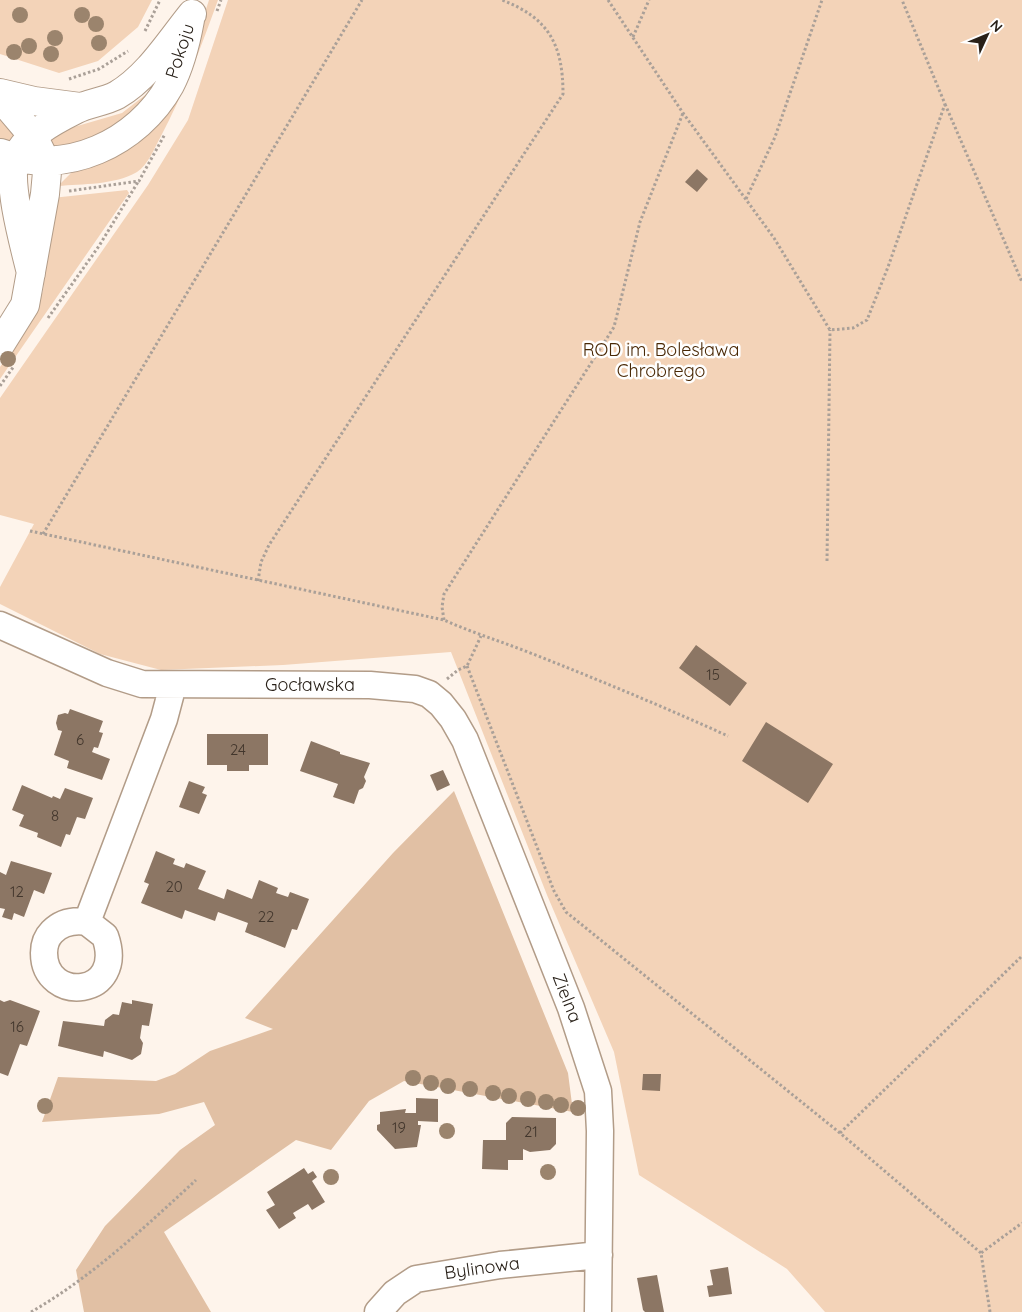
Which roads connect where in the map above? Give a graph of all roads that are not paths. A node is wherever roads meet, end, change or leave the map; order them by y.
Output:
1 (193, 7) edge
2 (0, 93) edge
3 (0, 97) edge
4 (80, 107) junction
5 (25, 154) edge
6 (8, 354) edge
7 (0, 625) edge
8 (173, 685) junction
9 (442, 704) joint
10 (87, 922) dead end
11 (599, 1254) junction
12 (378, 1312) edge
13 (598, 1312) edge

1 - 4 street, Pokoju
1 - 5 street, Pokoju
2 - 4 street, Pokoju
3 - 5 street
4 - 5 street, Pokoju
5 - 6 street
7 - 8 street, Gocławska
8 - 9 street, Gocławska
8 - 10 street
9 - 11 street, Zielna
11 - 12 street, Bylinowa
11 - 13 street, Zielna

